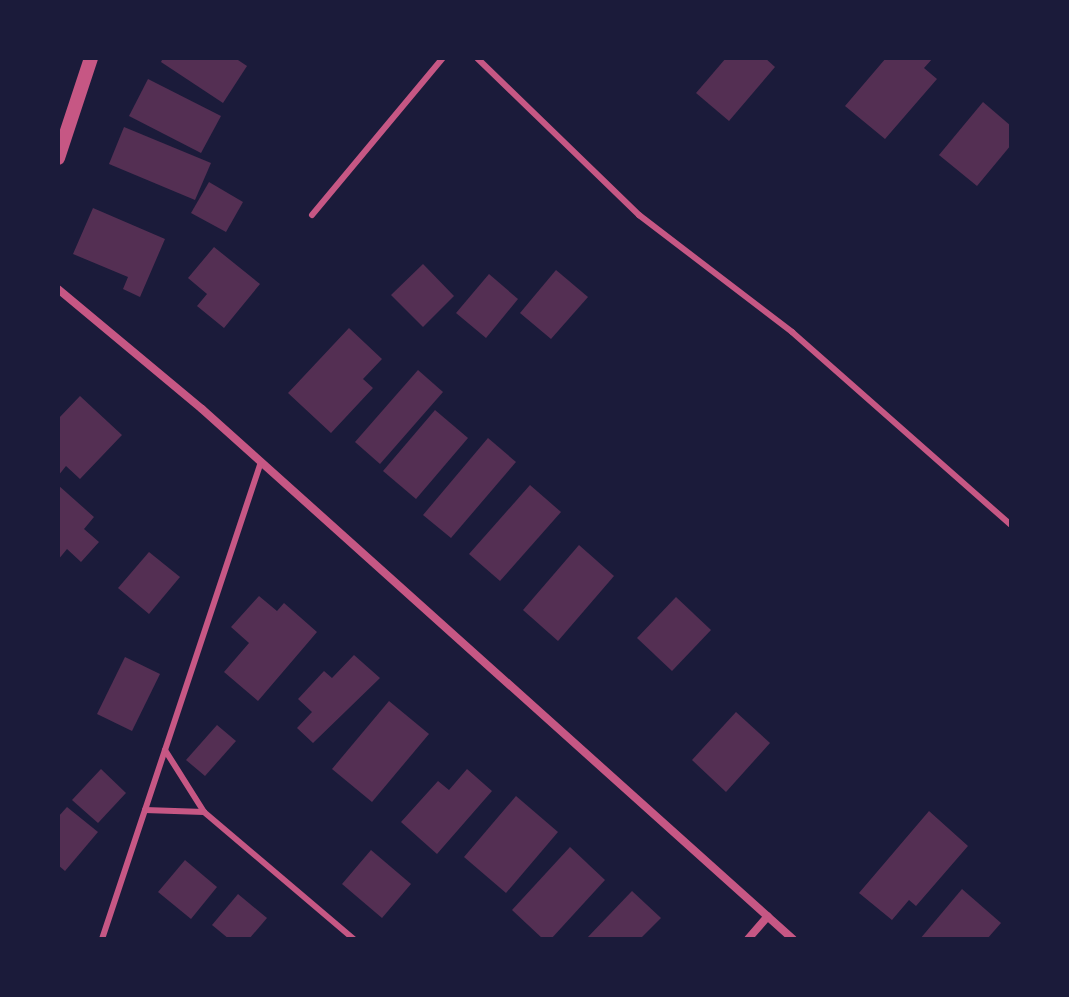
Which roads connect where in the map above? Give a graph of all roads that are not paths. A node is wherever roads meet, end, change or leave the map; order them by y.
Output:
1 (91, 58) edge
2 (443, 58) edge
3 (477, 58) edge
4 (58, 158) edge
5 (312, 215) dead end
6 (58, 289) edge
7 (261, 462) junction
8 (1011, 525) edge
9 (165, 750) junction
10 (145, 810) junction
11 (204, 812) junction
12 (768, 916) junction
13 (102, 939) edge
14 (354, 939) edge
15 (748, 939) edge
16 (793, 939) edge

1 - 4 street
2 - 5 lane
3 - 8 lane
6 - 7 street
7 - 9 lane
7 - 12 street
9 - 10 lane
9 - 11 lane
10 - 11 lane
10 - 13 lane
11 - 14 lane
12 - 15 street
12 - 16 street

